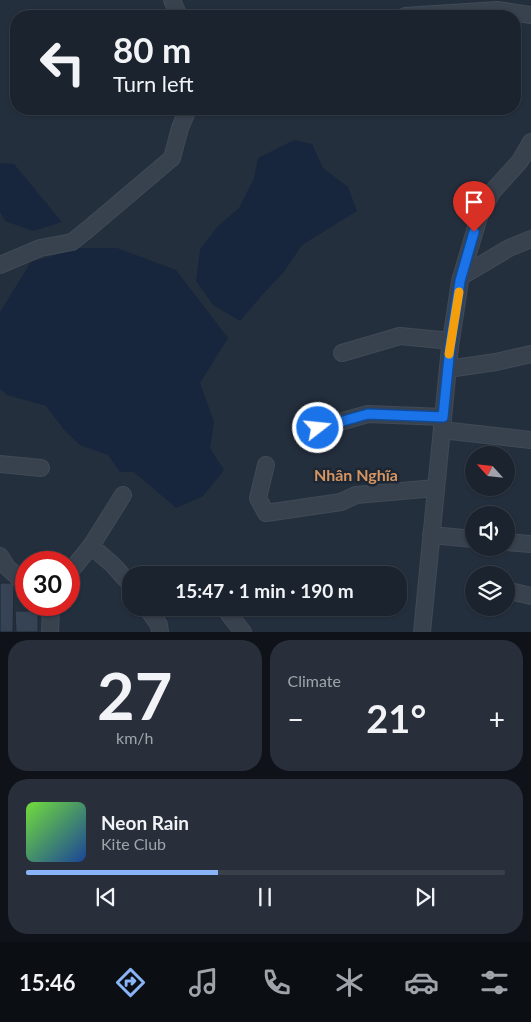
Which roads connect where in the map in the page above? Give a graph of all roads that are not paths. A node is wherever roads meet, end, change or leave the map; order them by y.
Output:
1 (185, 115) edge
2 (531, 142) edge
3 (531, 240) edge
4 (0, 265) edge
5 (462, 276) junction
6 (451, 342) junction
7 (342, 353) dead end
8 (531, 354) edge
9 (448, 369) junction
10 (442, 423) junction
11 (318, 428) dead end
12 (531, 440) edge
13 (0, 464) edge
14 (266, 465) dead end
15 (41, 468) dead end
16 (436, 488) junction
17 (123, 495) dead end
18 (431, 535) junction
19 (465, 538) edge
20 (515, 543) edge
21 (531, 544) edge
22 (91, 546) junction
23 (0, 556) edge
24 (80, 560) edge
25 (15, 575) edge
26 (122, 575) edge
27 (515, 592) edge
28 (531, 596) edge
29 (51, 616) edge
30 (152, 616) edge
31 (230, 616) edge
32 (50, 632) edge
33 (160, 632) edge
34 (243, 632) edge
35 (422, 632) edge

1 - 4 street
2 - 5 street
3 - 5 street
5 - 6 street
6 - 7 street
6 - 9 street
8 - 9 street
9 - 10 street
10 - 11 street
10 - 12 street
10 - 16 street
13 - 15 street
14 - 16 street
16 - 18 street
17 - 22 street
18 - 19 street
18 - 35 street
20 - 21 street
22 - 24 street
22 - 26 street
23 - 25 street
27 - 28 street
29 - 32 street
30 - 33 street
31 - 34 street

